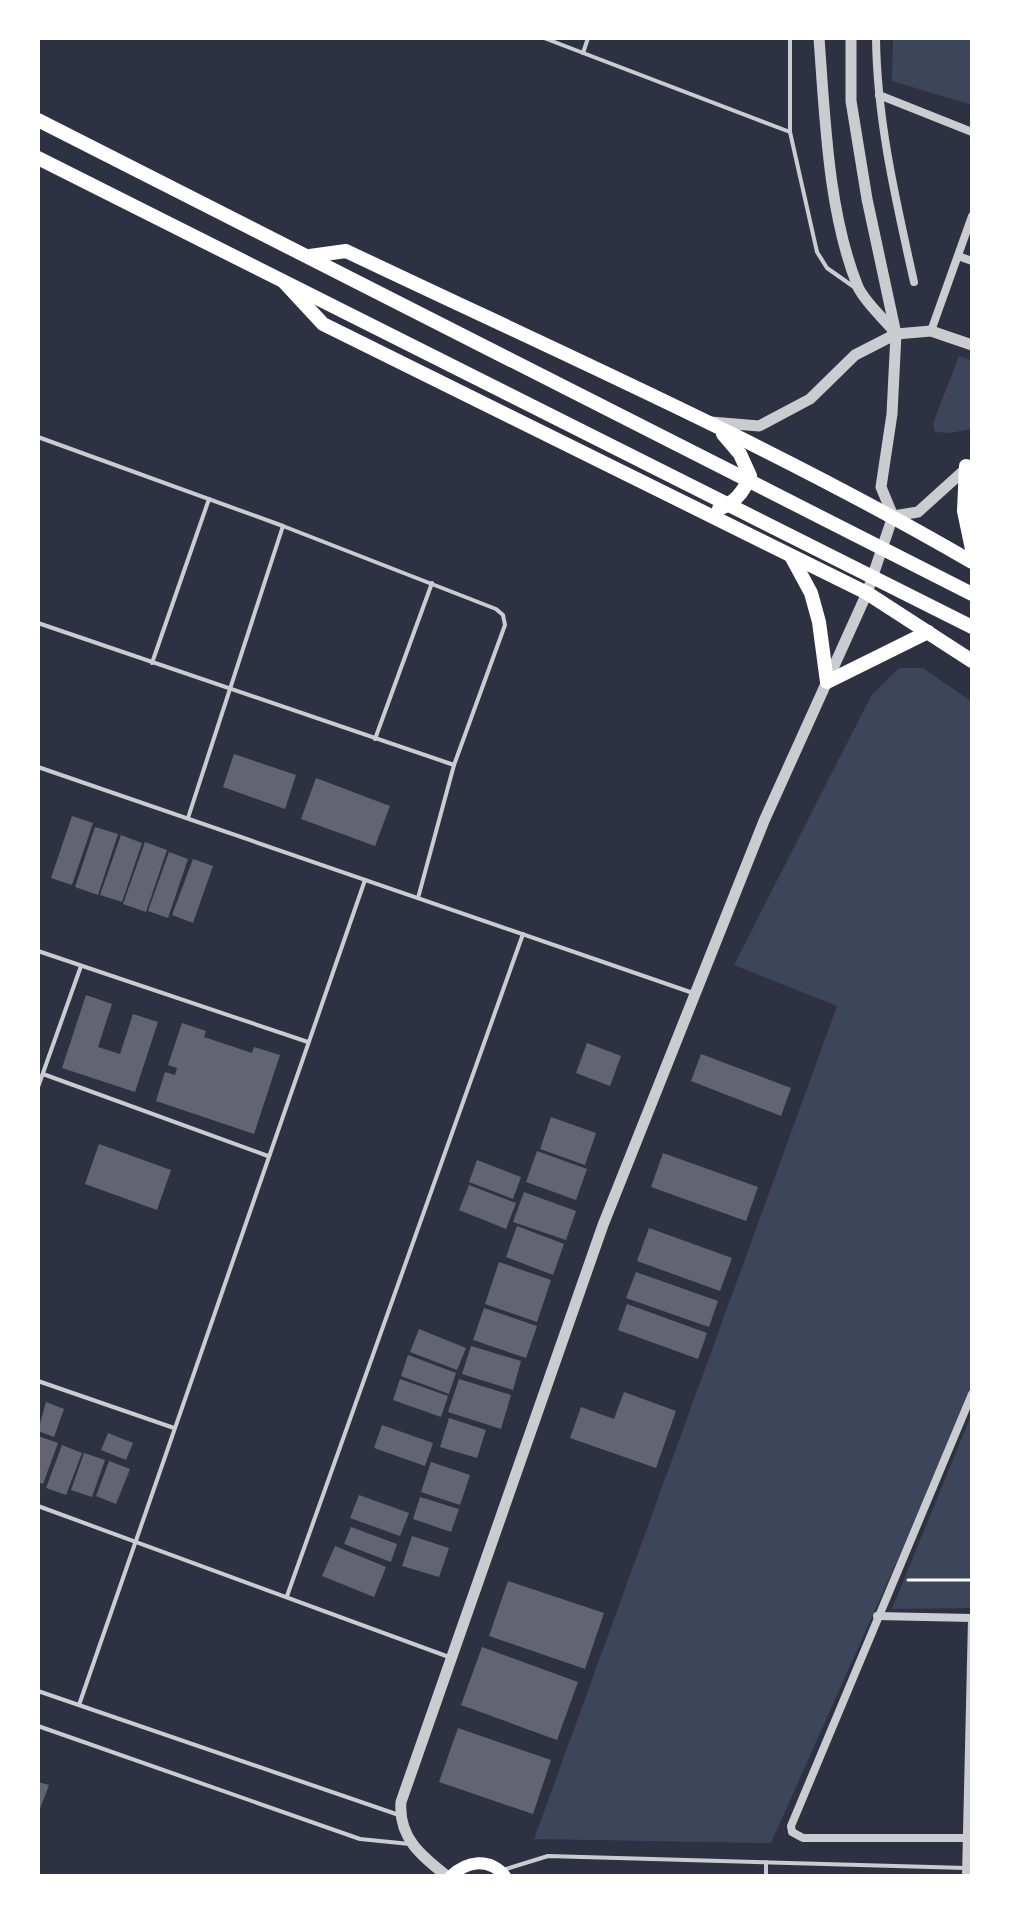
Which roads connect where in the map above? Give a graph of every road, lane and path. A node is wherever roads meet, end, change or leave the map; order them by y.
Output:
1 (544, 38) edge
2 (588, 38) edge
3 (790, 38) edge
4 (819, 38) edge
5 (851, 38) edge
6 (876, 38) edge
7 (583, 53) junction
8 (879, 95) junction
9 (38, 120) edge
10 (790, 132) junction
11 (972, 132) edge
12 (38, 158) edge
13 (972, 216) edge
14 (310, 256) junction
15 (958, 256) junction
16 (972, 261) edge
17 (282, 280) junction
18 (914, 282) dead end
19 (860, 290) junction
20 (931, 331) junction
21 (896, 334) junction
22 (972, 345) edge
23 (707, 421) junction
24 (38, 437) edge
25 (969, 465) edge
26 (210, 499) junction
27 (700, 511) junction
28 (893, 516) junction
29 (283, 526) junction
30 (972, 549) edge
31 (791, 556) junction
32 (972, 562) edge
33 (432, 583) junction
34 (867, 593) junction
35 (972, 594) edge
36 (38, 623) edge
37 (972, 627) edge
38 (928, 632) junction
39 (972, 661) edge
40 (152, 663) junction
41 (827, 682) junction
42 (229, 690) junction
43 (375, 740) junction
44 (454, 765) junction
45 (38, 767) edge
46 (188, 818) junction
47 (365, 880) junction
48 (418, 898) junction
49 (523, 934) junction
50 (38, 951) edge
51 (81, 966) junction
52 (695, 993) junction
53 (308, 1042) junction
54 (43, 1074) junction
55 (38, 1087) edge
56 (268, 1156) junction
57 (38, 1381) edge
58 (972, 1394) edge
59 (174, 1428) junction
60 (38, 1506) edge
61 (135, 1540) junction
62 (894, 1580) junction
63 (972, 1580) edge
64 (287, 1596) junction
65 (877, 1616) junction
66 (972, 1619) edge
67 (451, 1658) junction
68 (38, 1691) edge
69 (79, 1705) junction
70 (38, 1726) edge
71 (400, 1815) junction
72 (967, 1838) junction
73 (412, 1844) junction
74 (766, 1862) junction
75 (968, 1871) edge
76 (503, 1873) edge
77 (449, 1876) edge
78 (766, 1876) edge

1 - 7 lane
2 - 7 lane
3 - 10 lane
4 - 19 street
5 - 21 street
6 - 8 street
7 - 10 lane
8 - 11 street
8 - 18 street
9 - 14 main road
10 - 19 lane
12 - 17 main road
13 - 15 street
14 - 23 main road
14 - 35 main road
15 - 16 street
15 - 20 street
17 - 27 main road
17 - 37 main road
19 - 21 street
20 - 21 street
20 - 22 street
21 - 23 street
21 - 28 street
23 - 27 main road
23 - 28 main road
24 - 26 lane
25 - 28 street
25 - 30 main road
26 - 29 lane
26 - 40 lane
27 - 31 main road
28 - 32 main road
28 - 34 street
29 - 33 lane
29 - 42 lane
31 - 34 main road
31 - 41 main road
33 - 43 lane
33 - 44 lane
34 - 38 main road
34 - 41 street
36 - 40 lane
38 - 39 main road
38 - 41 main road
40 - 42 lane
41 - 52 street
42 - 43 lane
42 - 46 lane
43 - 44 lane
44 - 48 lane
45 - 46 lane
46 - 47 lane
47 - 48 lane
47 - 53 lane
48 - 49 lane
49 - 52 lane
49 - 64 lane
50 - 51 lane
51 - 53 lane
51 - 54 lane
52 - 67 street
53 - 56 lane
54 - 55 lane
54 - 56 lane
56 - 59 lane
57 - 59 lane
58 - 62 street
59 - 61 lane
60 - 61 lane
61 - 64 lane
61 - 69 lane
62 - 63 path
62 - 65 street
64 - 67 lane
65 - 66 street
65 - 72 street
66 - 72 street
67 - 71 street
68 - 69 lane
69 - 71 lane
70 - 73 lane
71 - 73 street
72 - 75 street
73 - 77 street
74 - 75 lane
74 - 76 lane
74 - 78 lane
76 - 77 main road

